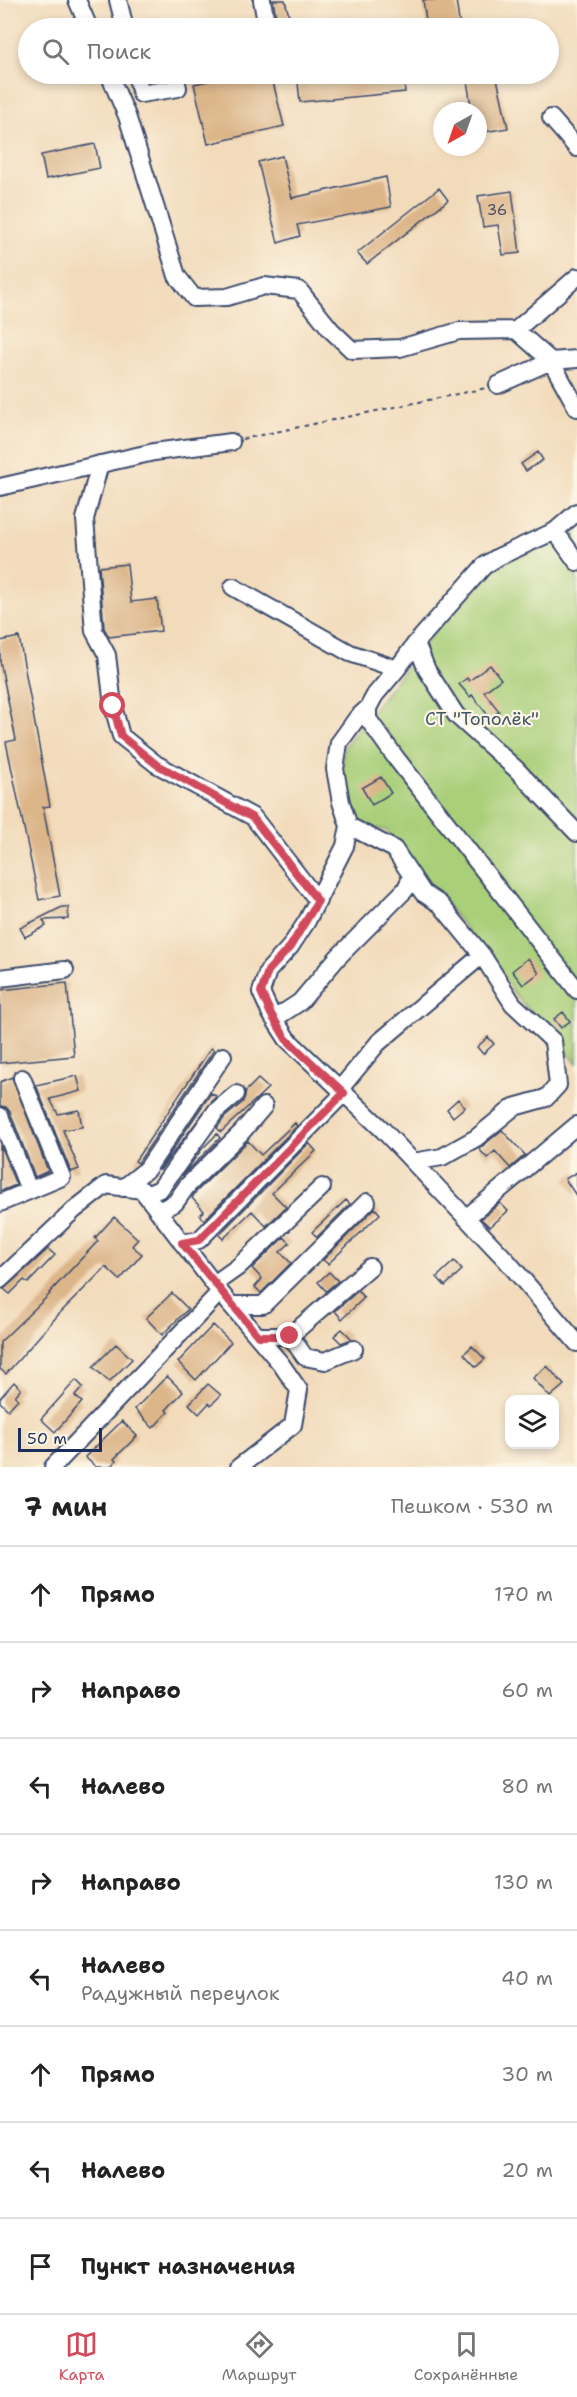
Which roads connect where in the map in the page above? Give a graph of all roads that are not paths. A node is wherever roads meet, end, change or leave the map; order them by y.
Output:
1 (77, 0) edge
2 (118, 0) edge
3 (262, 0) edge
4 (85, 18) edge
5 (122, 18) edge
6 (265, 18) edge
7 (113, 84) edge
8 (138, 84) edge
9 (177, 84) edge
10 (551, 118) dead end
11 (577, 148) edge
12 (577, 277) edge
13 (516, 330) junction
14 (577, 359) edge
15 (551, 361) junction
16 (498, 385) road end
17 (577, 408) edge
18 (231, 442) road end
19 (100, 464) junction
20 (0, 487) edge
21 (577, 512) edge
22 (555, 531) junction
23 (577, 562) edge
24 (233, 587) dead end
25 (416, 643) junction
26 (397, 669) junction
27 (369, 708) junction
28 (349, 826) junction
29 (577, 833) edge
30 (411, 878) junction
31 (318, 901) junction
32 (482, 955) junction
33 (65, 970) dead end
34 (0, 978) edge
35 (577, 990) edge
36 (274, 1019) junction
37 (223, 1056) dead end
38 (22, 1078) dead end
39 (342, 1091) junction
40 (236, 1094) dead end
41 (264, 1106) dead end
42 (0, 1116) edge
43 (577, 1125) edge
44 (413, 1162) junction
45 (322, 1187) dead end
46 (123, 1188) junction
47 (29, 1190) junction
48 (146, 1195) junction
49 (0, 1202) edge
50 (367, 1202) dead end
51 (158, 1210) junction
52 (466, 1218) junction
53 (182, 1243) junction
54 (370, 1267) dead end
55 (0, 1280) edge
56 (222, 1293) junction
57 (258, 1336) junction
58 (290, 1336) junction
59 (577, 1343) edge
60 (354, 1349) dead end
61 (53, 1467) edge
62 (239, 1467) edge

1 - 4 street
2 - 5 street
3 - 6 street
7 - 13 street
8 - 9 street
10 - 11 street
12 - 13 street
13 - 15 street
14 - 15 street
15 - 16 street
15 - 17 street
18 - 19 street
19 - 20 street
19 - 31 street
21 - 22 street
22 - 23 street
22 - 25 street
24 - 26 street
25 - 26 street
25 - 29 street
26 - 27 street
27 - 28 street
27 - 35 street
28 - 30 street
28 - 31 street
30 - 32 street
30 - 36 street
31 - 36 street
32 - 39 street
32 - 44 street
33 - 34 street
36 - 39 street
37 - 46 street
38 - 47 street
39 - 44 street
39 - 53 street
40 - 48 street
41 - 51 street
42 - 47 street
43 - 52 street
44 - 52 street
45 - 56 street
46 - 48 street
46 - 55 street
47 - 49 street
48 - 51 street
50 - 56 street
51 - 53 street
52 - 59 street
53 - 56 street
54 - 58 street
56 - 57 street
56 - 61 street
57 - 58 street
57 - 62 street
58 - 60 street

